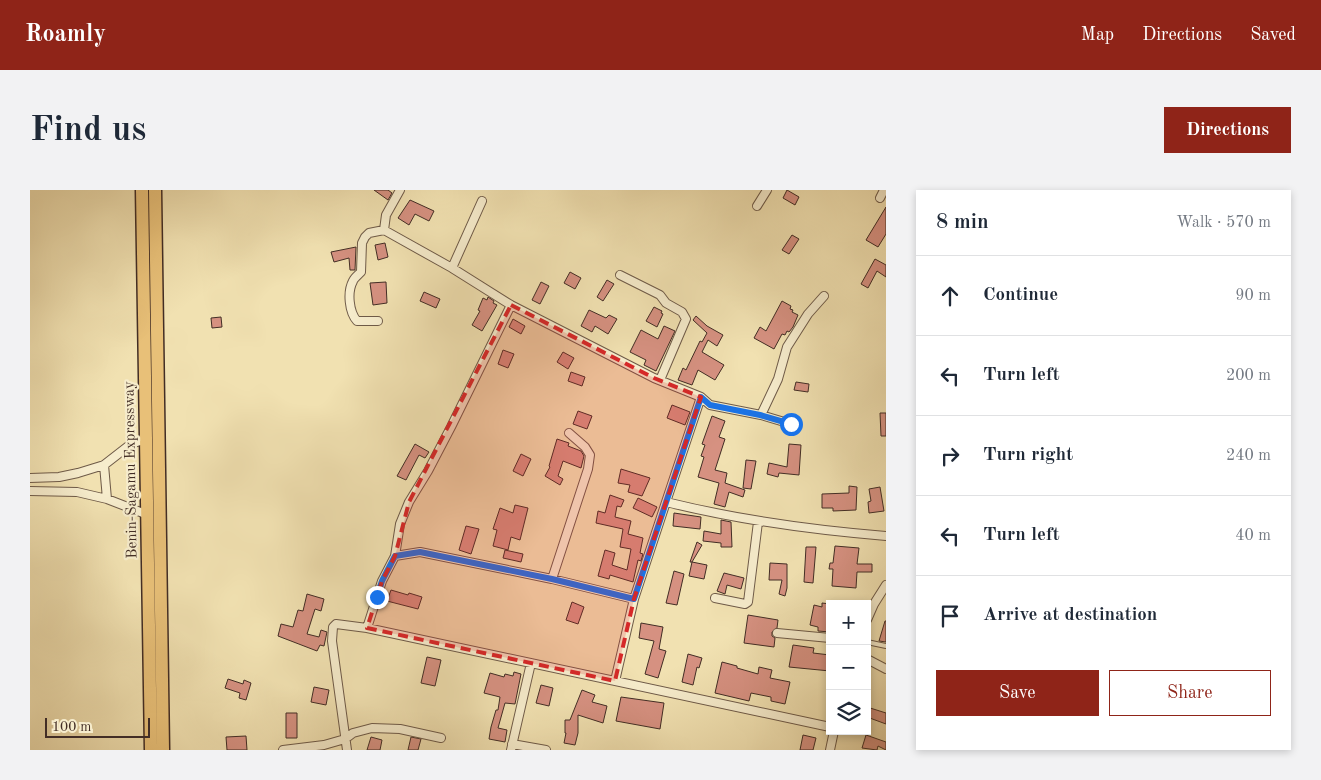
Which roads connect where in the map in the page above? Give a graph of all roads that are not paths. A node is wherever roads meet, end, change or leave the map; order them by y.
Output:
1 (142, 190) edge
2 (155, 190) edge
3 (400, 190) edge
4 (767, 190) edge
5 (884, 190) edge
6 (880, 198) dead end
7 (482, 200) dead end
8 (757, 206) dead end
9 (384, 230) junction
10 (452, 268) junction
11 (620, 275) dead end
12 (824, 296) dead end
13 (511, 305) junction
14 (378, 321) dead end
15 (660, 380) junction
16 (701, 397) junction
17 (760, 415) junction
18 (791, 424) dead end
19 (569, 433) dead end
20 (146, 439) junction
21 (104, 465) junction
22 (30, 478) edge
23 (30, 490) edge
24 (107, 499) junction
25 (666, 502) junction
26 (148, 515) junction
27 (758, 522) junction
28 (886, 536) edge
29 (395, 556) junction
30 (552, 579) junction
31 (886, 585) edge
32 (715, 598) dead end
33 (634, 599) junction
34 (871, 611) edge
35 (367, 628) junction
36 (777, 633) dead end
37 (826, 638) edge
38 (871, 643) edge
39 (886, 646) edge
40 (871, 661) edge
41 (531, 663) junction
42 (886, 669) edge
43 (615, 681) junction
44 (826, 726) edge
45 (833, 735) edge
46 (441, 738) dead end
47 (345, 739) junction
48 (511, 747) edge
49 (151, 750) edge
50 (163, 750) edge
51 (283, 750) edge
52 (347, 750) edge
53 (546, 750) edge
54 (830, 750) edge

1 - 20 highway, Benin-Sagamu Expressway
2 - 50 highway, Benin-Sagamu Expressway
3 - 9 street
4 - 8 street
5 - 6 street
7 - 10 street
9 - 10 street
9 - 14 street
10 - 13 street
11 - 15 street
12 - 17 street
13 - 15 street
13 - 29 street
15 - 16 street
16 - 17 street
16 - 25 street
17 - 18 street
19 - 30 street
20 - 21 street
20 - 26 highway, Benin-Sagamu Expressway
21 - 22 street
21 - 24 street
23 - 24 street
24 - 26 street
25 - 27 street
25 - 33 street
26 - 49 highway, Benin-Sagamu Expressway
27 - 28 street
27 - 32 street
29 - 30 street
29 - 35 street
30 - 33 street
31 - 34 street
33 - 43 street
35 - 41 street
35 - 47 street
36 - 37 street
38 - 39 lane
40 - 42 street
41 - 43 street
41 - 48 street
43 - 44 street
45 - 54 street
46 - 47 street
47 - 51 street
47 - 52 street
48 - 53 street

